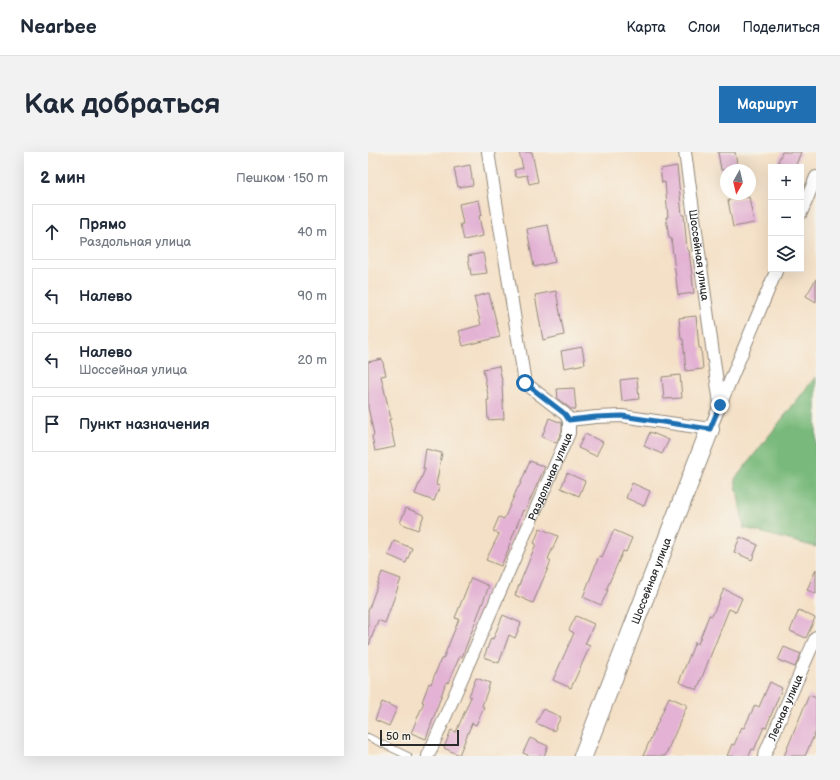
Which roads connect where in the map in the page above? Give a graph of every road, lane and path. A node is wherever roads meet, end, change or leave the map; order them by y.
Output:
1 (488, 152) edge
2 (685, 152) edge
3 (816, 177) edge
4 (804, 206) edge
5 (776, 272) edge
6 (720, 405) junction
7 (569, 420) junction
8 (710, 429) junction
9 (816, 637) edge
10 (368, 737) edge
11 (408, 756) edge
12 (428, 756) edge
13 (583, 756) edge
14 (764, 756) edge

1 - 7 street, Раздольная улица
2 - 6 street, Шоссейная улица
3 - 4 street
5 - 6 street, Шоссейная улица
6 - 8 street, Шоссейная улица
7 - 8 street
7 - 12 street, Раздольная улица
8 - 13 street, Шоссейная улица
9 - 14 street, Лесная улица
10 - 11 lane

